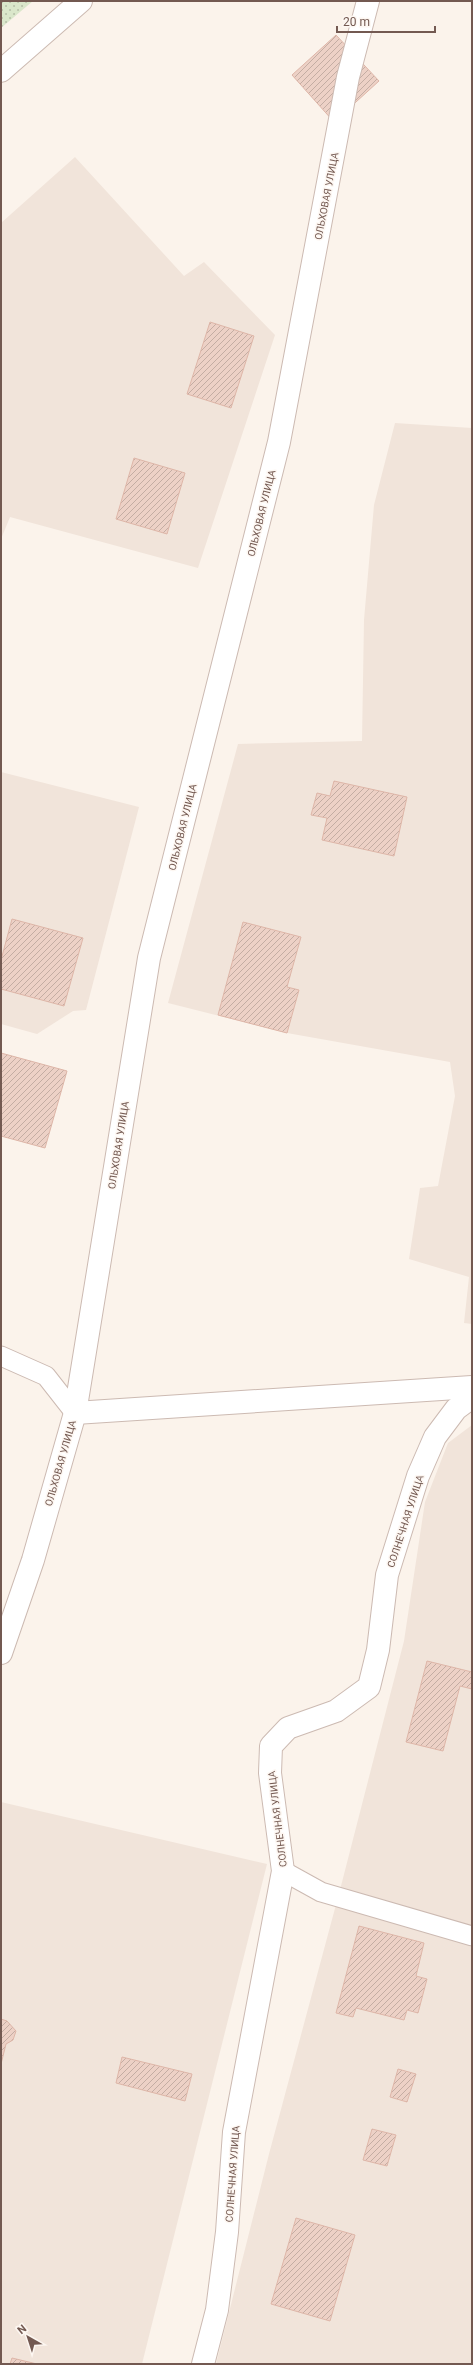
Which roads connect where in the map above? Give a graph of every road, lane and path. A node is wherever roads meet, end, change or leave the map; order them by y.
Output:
1 (81, 1) edge
2 (368, 1) edge
3 (1, 71) edge
4 (1, 1356) edge
5 (472, 1387) edge
6 (472, 1397) edge
7 (75, 1413) junction
8 (1, 1653) edge
9 (283, 1871) junction
10 (472, 1936) edge
11 (202, 2364) edge

1 - 3 street
2 - 7 street, ОЛЬХОВАЯ УЛИЦА
4 - 7 lane
5 - 7 street
6 - 9 street, СОЛНЕЧНАЯ УЛИЦА
7 - 8 street, ОЛЬХОВАЯ УЛИЦА
9 - 10 lane
9 - 11 street, СОЛНЕЧНАЯ УЛИЦА

